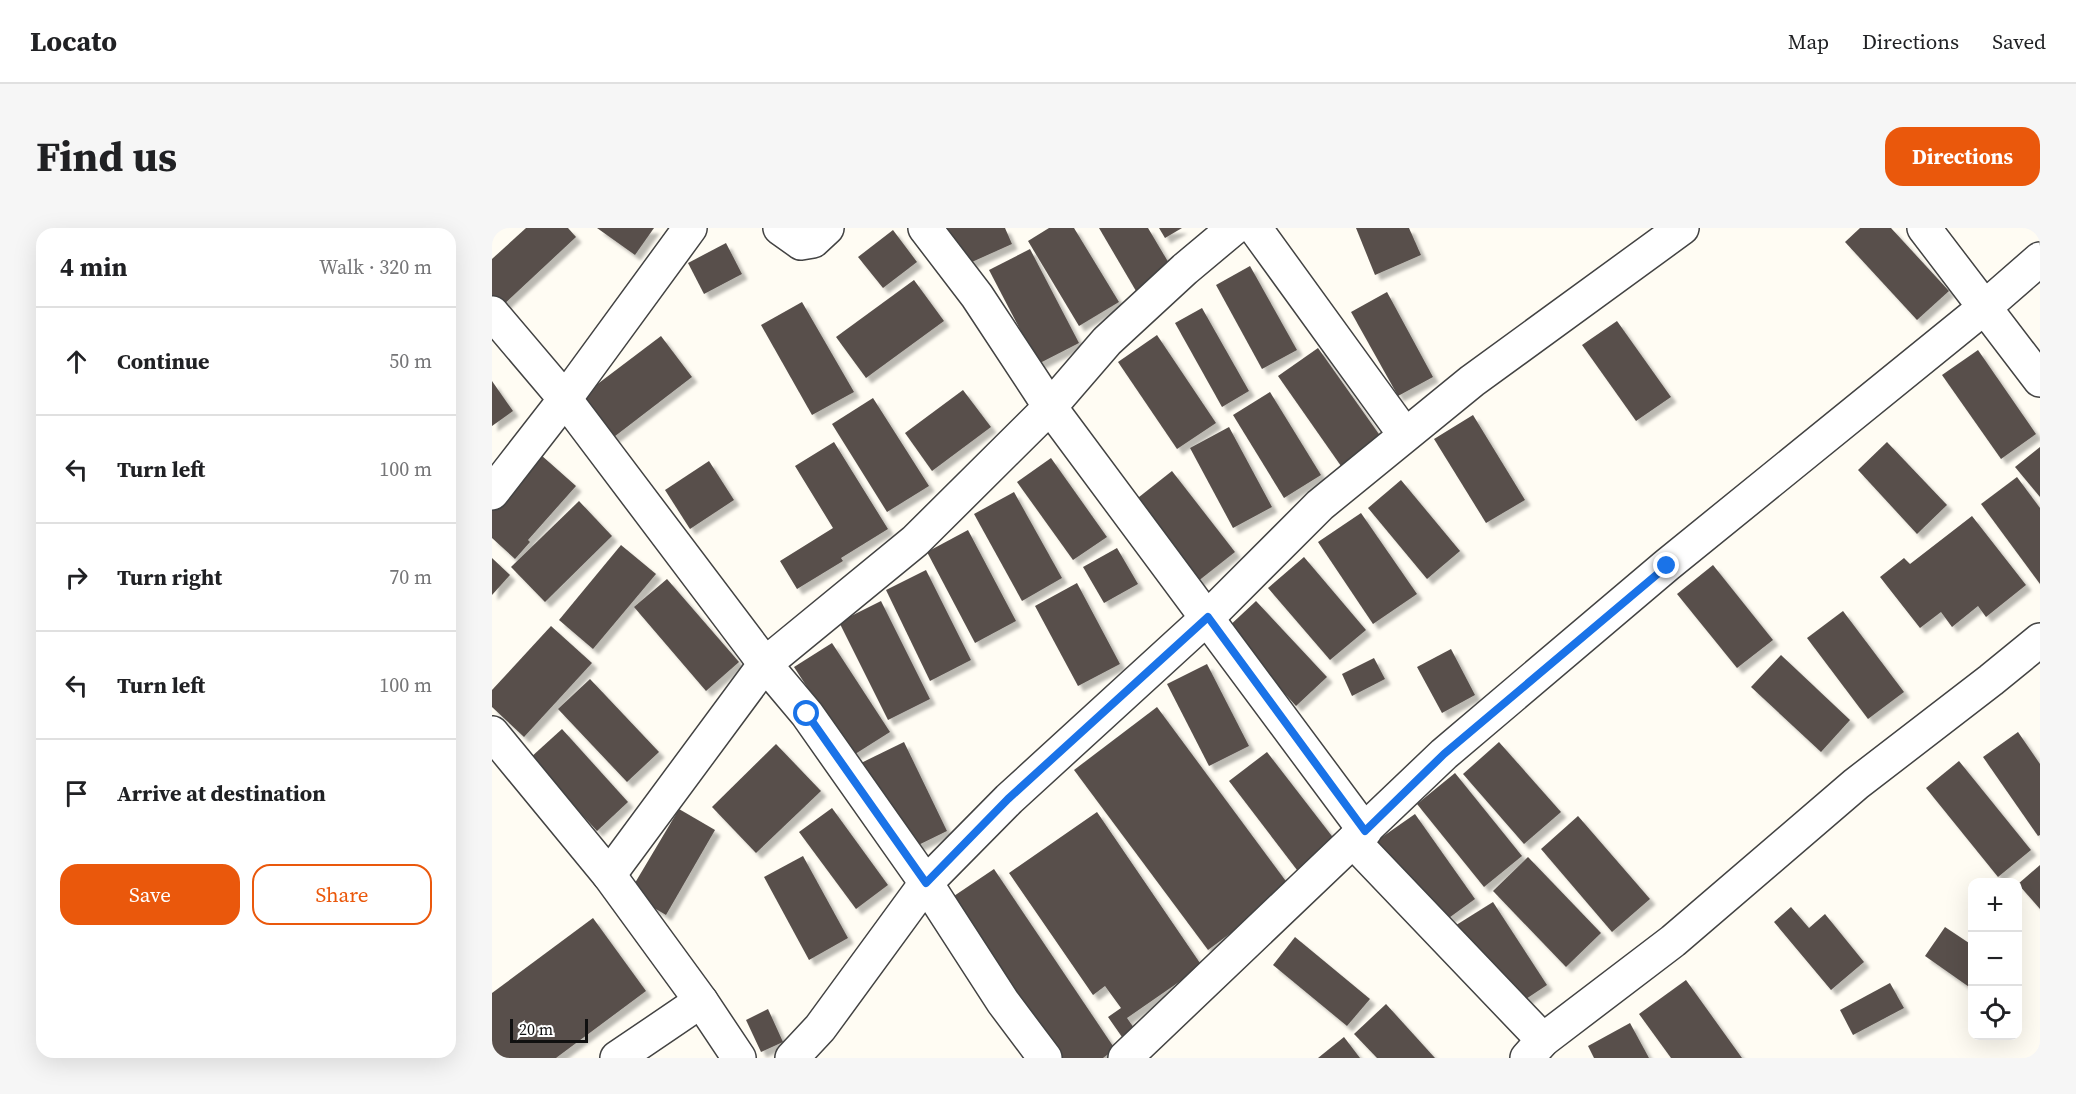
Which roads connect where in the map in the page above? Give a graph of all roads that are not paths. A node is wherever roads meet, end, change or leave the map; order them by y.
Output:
1 (690, 228) edge
2 (780, 228) edge
3 (827, 228) edge
4 (925, 228) edge
5 (1234, 228) edge
6 (1255, 228) edge
7 (1682, 228) edge
8 (1924, 228) edge
9 (2040, 259) edge
10 (1985, 307) junction
11 (492, 313) edge
12 (2040, 380) edge
13 (565, 399) junction
14 (1050, 407) junction
15 (1405, 435) junction
16 (492, 493) edge
17 (1208, 617) junction
18 (2040, 640) edge
19 (765, 664) junction
20 (492, 733) edge
21 (1359, 836) junction
22 (609, 874) junction
23 (926, 883) junction
24 (701, 1001) junction
25 (1535, 1049) edge
26 (617, 1058) edge
27 (739, 1058) edge
28 (792, 1058) edge
29 (1045, 1058) edge
30 (1125, 1058) edge

1 - 13 street
2 - 3 street
4 - 14 street
5 - 14 street
6 - 15 street
7 - 15 street
8 - 10 street
9 - 10 street
10 - 12 street
10 - 21 street
11 - 13 street
13 - 16 street
13 - 19 street
14 - 17 street
14 - 19 street
15 - 17 street
17 - 21 street
17 - 23 street
18 - 25 street
19 - 22 street
19 - 23 street
20 - 22 street
21 - 25 street
21 - 30 street
22 - 24 street
23 - 28 street
23 - 29 street
24 - 26 street
24 - 27 street

